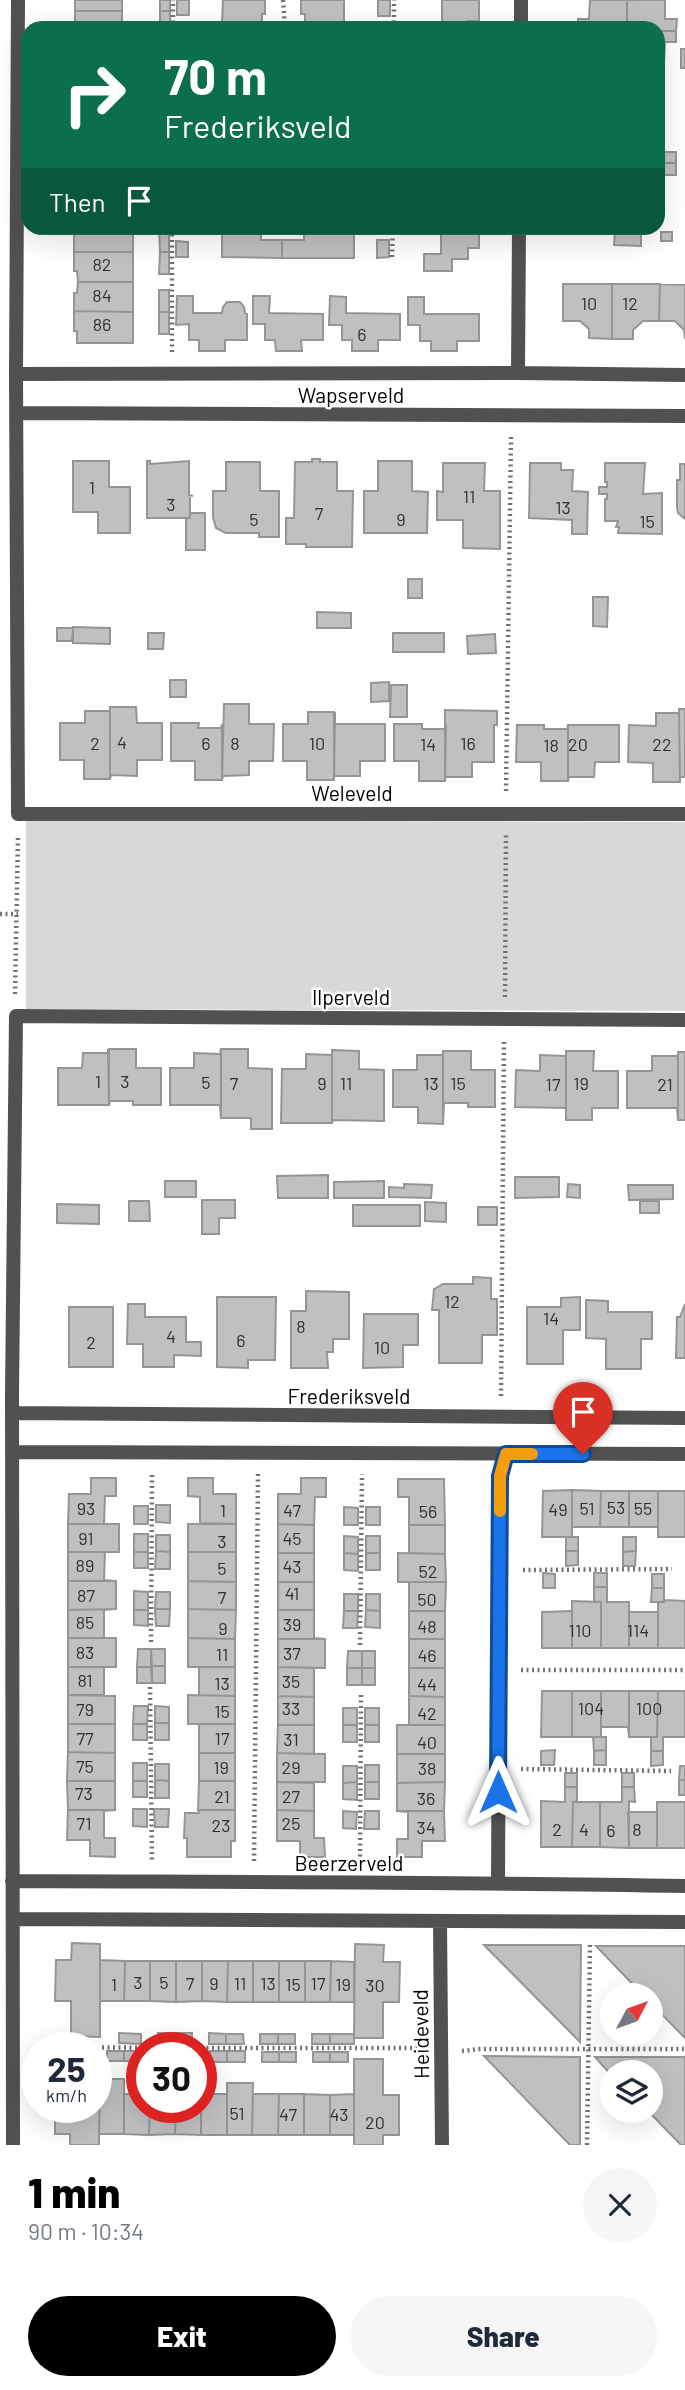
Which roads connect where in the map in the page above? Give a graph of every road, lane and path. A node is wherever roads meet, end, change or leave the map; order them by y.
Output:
1 (18, 0) edge
2 (173, 0) edge
3 (283, 0) edge
4 (394, 0) edge
5 (521, 0) edge
6 (173, 21) edge
7 (284, 21) edge
8 (394, 21) edge
9 (521, 21) edge
10 (172, 235) edge
11 (393, 235) edge
12 (519, 235) edge
13 (392, 257) dead end
14 (519, 373) junction
15 (16, 374) junction
16 (172, 374) junction
17 (685, 375) edge
18 (16, 413) junction
19 (511, 416) junction
20 (685, 416) edge
21 (506, 813) junction
22 (19, 814) junction
23 (685, 814) edge
24 (0, 914) edge
25 (18, 914) junction
26 (16, 1016) junction
27 (504, 1018) junction
28 (685, 1020) edge
29 (12, 1413) junction
30 (506, 1416) junction
31 (685, 1418) edge
32 (13, 1452) junction
33 (255, 1452) junction
34 (153, 1453) junction
35 (362, 1453) junction
36 (506, 1454) junction
37 (685, 1454) edge
38 (672, 1569) dead end
39 (500, 1570) junction
40 (151, 1642) dead end
41 (360, 1645) dead end
42 (499, 1670) junction
43 (685, 1670) edge
44 (150, 1687) dead end
45 (361, 1692) dead end
46 (498, 1769) junction
47 (671, 1772) dead end
48 (12, 1881) junction
49 (498, 1882) junction
50 (152, 1883) junction
51 (254, 1883) junction
52 (360, 1884) junction
53 (685, 1886) edge
54 (13, 1919) junction
55 (590, 1921) junction
56 (440, 1922) junction
57 (685, 1922) edge
58 (14, 2048) junction
59 (126, 2048) edge
60 (217, 2048) edge
61 (588, 2049) junction
62 (685, 2049) edge
63 (442, 2051) junction
64 (13, 2145) edge
65 (442, 2145) edge
66 (587, 2145) edge

1 - 15 street
2 - 6 path
3 - 7 path
4 - 8 path
5 - 9 street
10 - 16 path
11 - 13 path
12 - 14 street
14 - 16 street, Wapserveld
14 - 17 street, Wapserveld
15 - 16 street, Wapserveld
15 - 18 street
18 - 19 street, Wapserveld
18 - 22 street
19 - 20 street, Wapserveld
19 - 21 path
21 - 22 street, Weleveld
21 - 23 street, Weleveld
21 - 27 path
22 - 25 path
24 - 25 path
25 - 26 path
26 - 27 street, Ilperveld
26 - 29 street
27 - 28 street, Ilperveld
27 - 30 path
29 - 30 street, Frederiksveld
29 - 32 street
30 - 31 street, Frederiksveld
32 - 34 street
32 - 48 street
33 - 34 street
33 - 35 street
33 - 51 path
34 - 40 path
35 - 36 street
35 - 41 path
36 - 37 street
36 - 39 street
38 - 39 path
39 - 42 street
42 - 43 path
42 - 46 street
44 - 50 path
45 - 52 path
46 - 47 path
46 - 49 street
48 - 50 street, Beerzerveld
48 - 54 street
49 - 52 street, Beerzerveld
49 - 53 street, Beerzerveld
50 - 51 street, Beerzerveld
51 - 52 street, Beerzerveld
54 - 56 street
54 - 58 street
55 - 56 street
55 - 57 street
55 - 61 path
56 - 63 street, Heideveld
58 - 59 path
58 - 64 street
60 - 63 path
61 - 62 path
61 - 63 path
61 - 66 path
63 - 65 street, Heideveld

